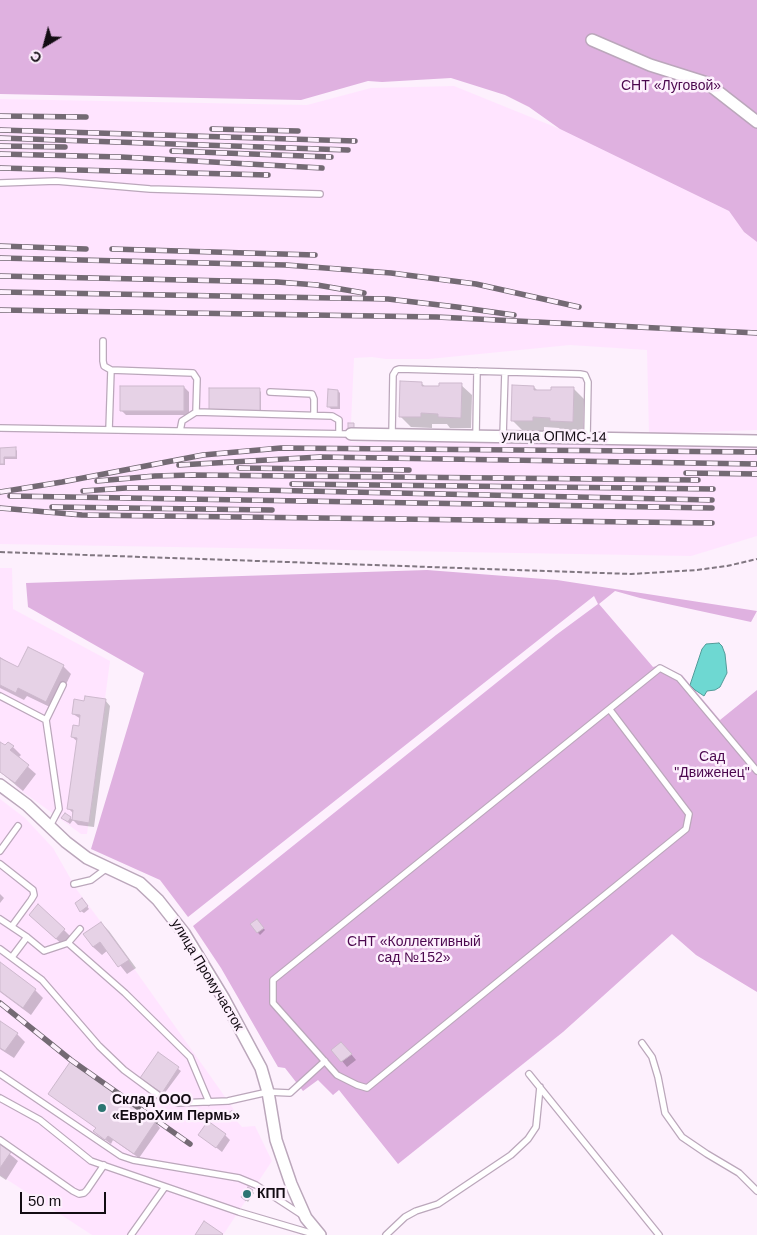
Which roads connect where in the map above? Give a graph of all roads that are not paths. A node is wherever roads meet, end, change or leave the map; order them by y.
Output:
1 (592, 40) dead end
2 (757, 122) edge
3 (0, 184) edge
4 (320, 194) dead end
5 (103, 341) dead end
6 (111, 370) junction
7 (477, 371) junction
8 (505, 372) junction
9 (270, 392) dead end
10 (196, 412) junction
11 (314, 416) junction
12 (0, 428) edge
13 (109, 430) junction
14 (180, 431) junction
15 (345, 434) junction
16 (392, 434) junction
17 (476, 436) junction
18 (503, 436) junction
19 (587, 438) junction
20 (757, 440) edge
21 (63, 685) dead end
22 (0, 696) edge
23 (610, 710) junction
24 (46, 720) junction
25 (757, 771) edge
26 (0, 785) edge
27 (18, 826) dead end
28 (50, 826) junction
29 (0, 851) edge
30 (0, 864) edge
31 (106, 868) junction
32 (74, 884) dead end
33 (0, 918) edge
34 (12, 926) junction
35 (80, 929) dead end
36 (27, 937) junction
37 (68, 943) junction
38 (0, 949) edge
39 (12, 957) junction
40 (642, 1043) dead end
41 (325, 1061) junction
42 (0, 1074) edge
43 (529, 1074) dead end
44 (540, 1087) junction
45 (268, 1092) junction
46 (0, 1098) edge
47 (209, 1102) junction
48 (0, 1140) edge
49 (104, 1166) junction
50 (165, 1187) junction
51 (757, 1191) edge
52 (306, 1218) junction
53 (132, 1235) edge
54 (319, 1235) edge
55 (386, 1235) edge
56 (659, 1235) edge

1 - 2 street
3 - 4 lane
5 - 6 lane
6 - 10 lane
6 - 13 lane
7 - 8 lane
7 - 16 lane
7 - 17 lane
8 - 18 lane
8 - 19 lane
9 - 11 lane
10 - 11 lane
10 - 14 lane
11 - 15 lane
12 - 13 lane
13 - 14 lane
14 - 15 lane
15 - 16 street, улица ОПМС-14
16 - 17 street, улица ОПМС-14
17 - 18 street, улица ОПМС-14
18 - 19 street, улица ОПМС-14
19 - 20 street, улица ОПМС-14
21 - 24 lane
22 - 24 lane
23 - 25 lane
23 - 41 lane
23 - 41 lane
24 - 28 lane
26 - 28 street, улица Промучасток
27 - 29 lane
28 - 31 street, улица Промучасток
30 - 34 lane
31 - 32 lane
31 - 45 street, улица Промучасток
33 - 34 lane
34 - 36 lane
35 - 37 lane
36 - 37 lane
36 - 39 lane
37 - 47 lane
38 - 39 lane
39 - 47 lane
40 - 51 lane
41 - 45 lane
42 - 52 lane
43 - 44 lane
44 - 55 lane
44 - 56 lane
45 - 47 lane
45 - 52 street, улица Промучасток
46 - 49 lane
48 - 49 lane
49 - 50 lane
50 - 53 lane
50 - 54 lane
52 - 54 street, улица Промучасток

